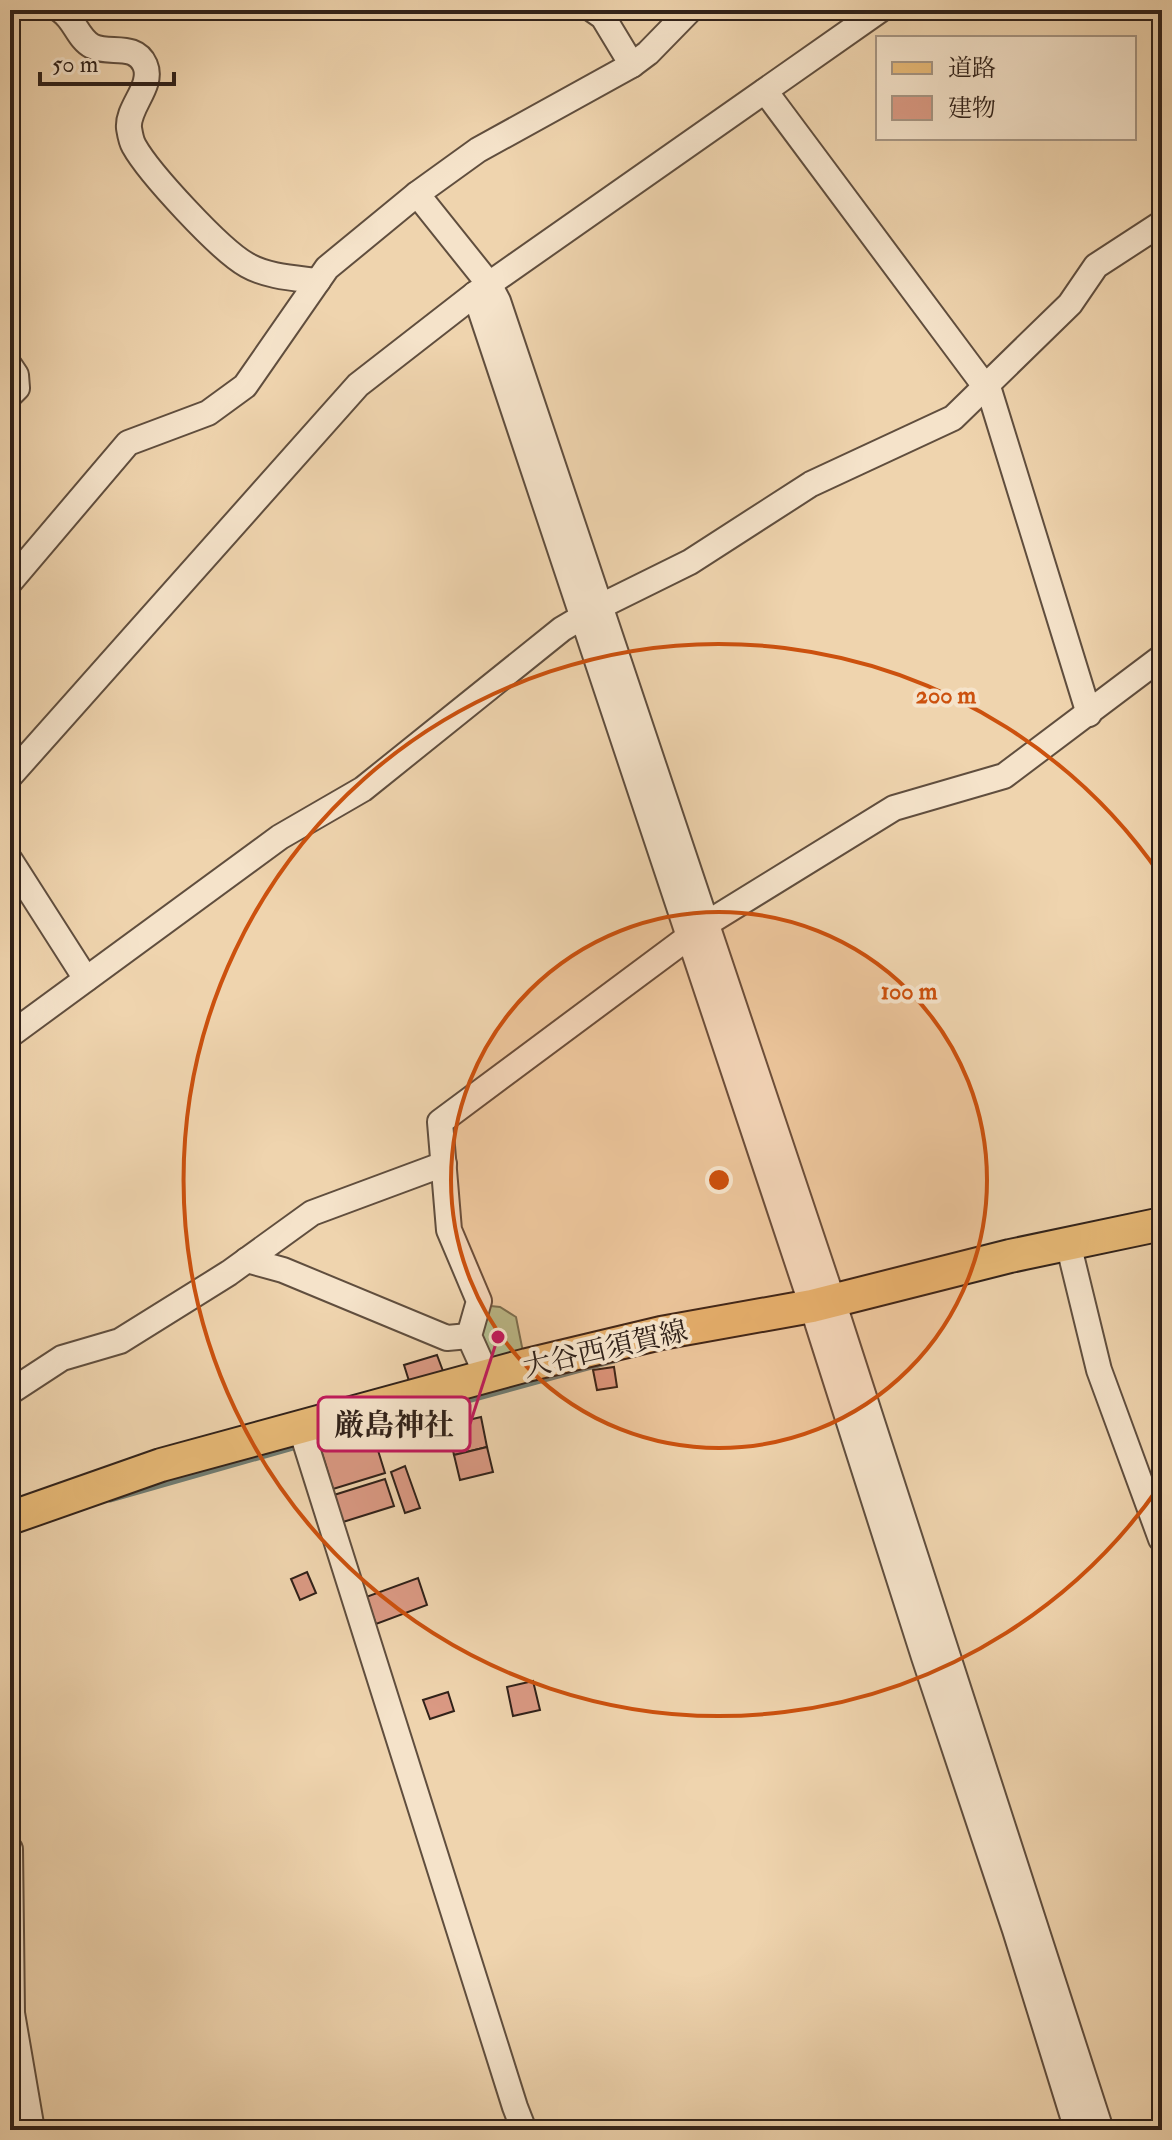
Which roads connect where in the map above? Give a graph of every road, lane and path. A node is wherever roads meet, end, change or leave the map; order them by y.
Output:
1 (60, 10) edge
2 (593, 10) edge
3 (690, 10) edge
4 (880, 10) edge
5 (632, 65) junction
6 (765, 91) junction
7 (417, 194) junction
8 (1162, 223) edge
9 (318, 281) junction
10 (482, 289) junction
11 (10, 366) edge
12 (986, 386) junction
13 (10, 395) edge
14 (10, 582) edge
15 (592, 611) junction
16 (1162, 657) edge
17 (1089, 714) junction
18 (10, 776) edge
19 (10, 860) edge
20 (698, 930) junction
21 (86, 979) junction
22 (10, 1035) edge
23 (444, 1164) junction
24 (1162, 1224) edge
25 (1068, 1243) junction
26 (247, 1260) junction
27 (823, 1303) junction
28 (469, 1336) junction
29 (487, 1376) junction
30 (10, 1392) edge
31 (300, 1426) junction
32 (10, 1518) edge
33 (1161, 1539) edge
34 (10, 1849) edge
35 (32, 2130) edge
36 (524, 2130) edge
37 (1077, 2130) edge
38 (1101, 2130) edge

1 - 9 street
2 - 5 street
3 - 5 street
4 - 6 street
5 - 7 street
6 - 10 street
6 - 12 street
7 - 9 street
7 - 10 street
8 - 12 street
9 - 14 street
10 - 15 street
10 - 18 street
11 - 13 street
12 - 15 street
12 - 17 street
15 - 20 street
15 - 21 street
16 - 17 street
17 - 20 street
19 - 21 street
20 - 23 street
20 - 27 street
21 - 22 street
23 - 26 street
23 - 28 street
24 - 25 main road, 大谷西須賀線
25 - 27 main road, 大谷西須賀線
25 - 33 street
26 - 28 street
26 - 30 street
27 - 29 main road, 大谷西須賀線
27 - 37 street
27 - 38 street
28 - 29 street
29 - 31 main road, 大谷西須賀線
31 - 32 main road, 大谷西須賀線
31 - 36 street
34 - 35 street

